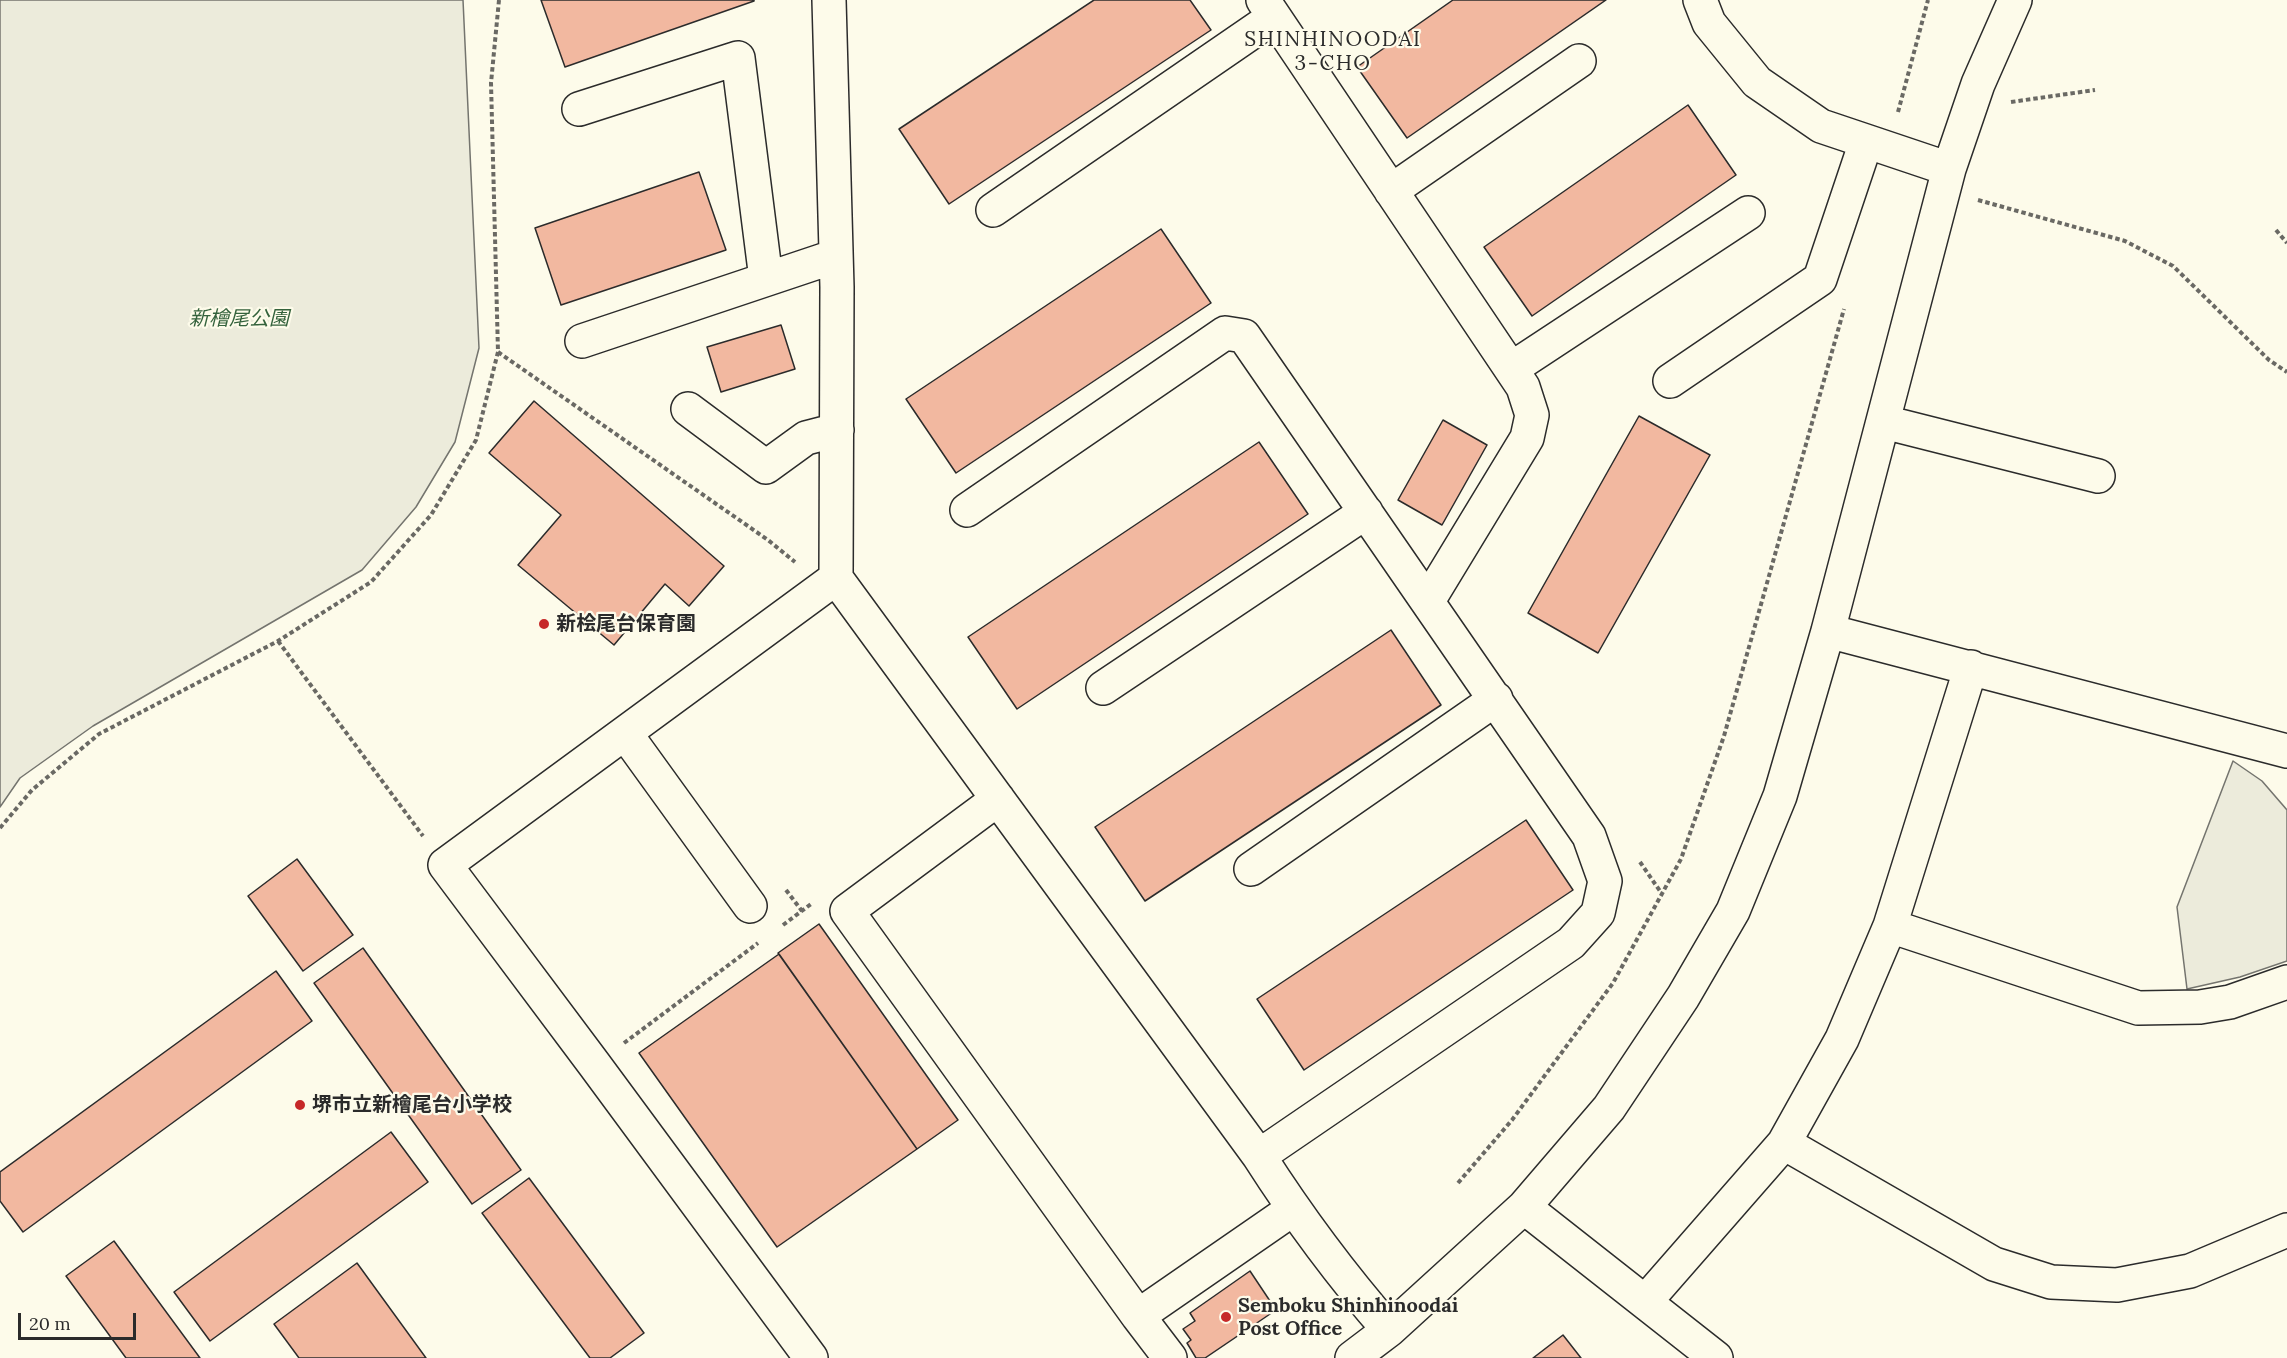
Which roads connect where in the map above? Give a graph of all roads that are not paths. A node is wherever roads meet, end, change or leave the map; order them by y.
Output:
1 (829, 0) edge
2 (1700, 0) edge
3 (2015, 0) edge
4 (1268, 8) edge
5 (1579, 61) dead end
6 (579, 109) dead end
7 (1866, 142) junction
8 (1949, 169) junction
9 (1391, 191) junction
10 (993, 210) dead end
11 (1748, 213) dead end
12 (836, 256) junction
13 (766, 279) junction
14 (582, 341) dead end
15 (1511, 369) junction
16 (1670, 381) dead end
17 (688, 410) dead end
18 (1884, 422) junction
19 (837, 430) junction
20 (2098, 476) dead end
21 (967, 510) dead end
22 (1366, 512) junction
23 (836, 578) junction
24 (1428, 601) junction
25 (1828, 631) junction
26 (1971, 667) junction
27 (1103, 688) dead end
28 (1496, 699) junction
29 (625, 733) junction
30 (2287, 751) edge
31 (998, 799) junction
32 (1251, 869) dead end
33 (750, 906) dead end
34 (1890, 926) junction
35 (2287, 982) edge
36 (1784, 1143) junction
37 (1259, 1156) junction
38 (1524, 1207) junction
39 (1293, 1209) junction
40 (2287, 1230) edge
41 (1645, 1302) junction
42 (1138, 1316) junction
43 (1389, 1330) junction
44 (811, 1358) edge
45 (1170, 1358) edge
46 (1352, 1358) edge
47 (1716, 1358) edge

1 - 12 street
2 - 7 street
3 - 8 street
4 - 9 street
4 - 10 street
5 - 9 street
6 - 13 street
7 - 8 street
7 - 16 street
8 - 18 street
9 - 15 street
11 - 15 street
12 - 13 street
12 - 19 street
13 - 14 street
15 - 24 street
17 - 19 street
18 - 20 street
18 - 25 street
19 - 23 street
21 - 22 street
22 - 24 street
22 - 27 street
23 - 29 street
23 - 31 street
24 - 28 street
25 - 26 street
25 - 38 street
26 - 30 street
26 - 34 street
28 - 32 street
28 - 37 street
29 - 33 street
29 - 44 street
31 - 37 street
31 - 42 street
34 - 35 street
34 - 36 street
36 - 40 street
36 - 41 street
37 - 39 street
38 - 41 street
38 - 43 street
39 - 42 street
39 - 43 street
41 - 47 street
42 - 45 street
43 - 46 street

